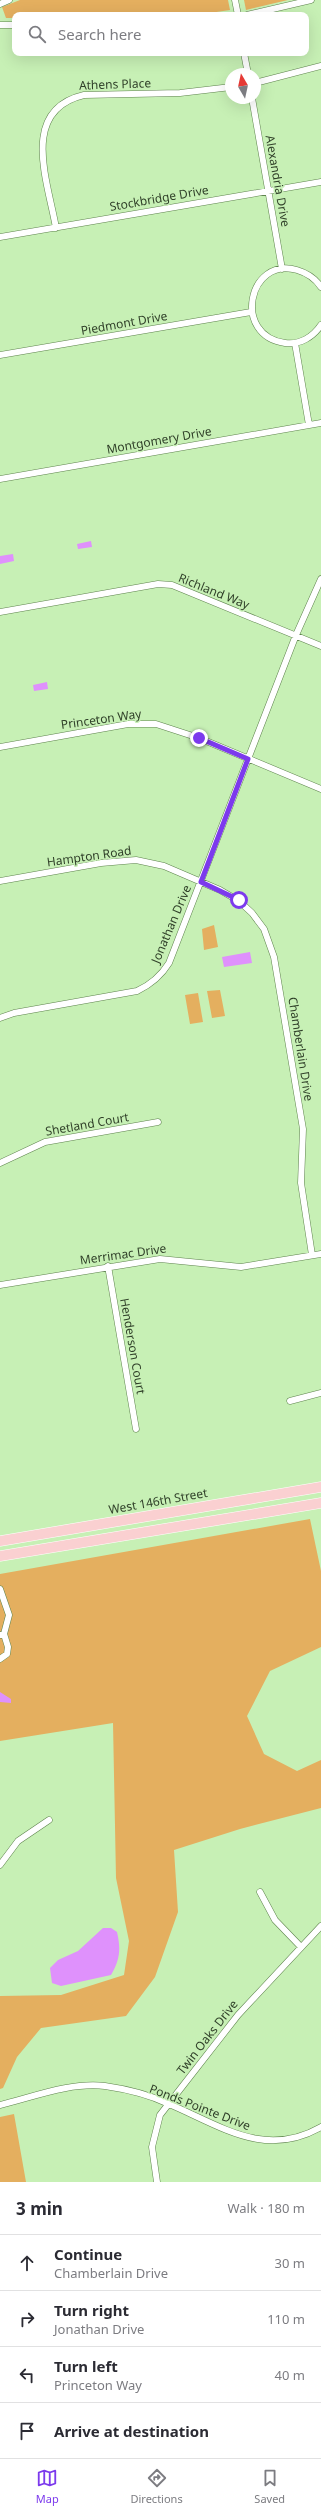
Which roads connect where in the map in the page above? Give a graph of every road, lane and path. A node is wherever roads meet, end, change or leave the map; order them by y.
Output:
1 (9, 0) edge
2 (235, 0) edge
3 (311, 0) edge
4 (0, 4) edge
5 (237, 12) edge
6 (260, 12) edge
7 (0, 25) edge
8 (12, 25) edge
9 (245, 56) edge
10 (321, 66) edge
11 (247, 68) edge
12 (261, 81) edge
13 (225, 88) edge
14 (253, 104) edge
15 (321, 182) edge
16 (269, 191) junction
17 (56, 228) junction
18 (0, 237) edge
19 (282, 269) junction
20 (321, 287) edge
21 (252, 312) junction
22 (321, 325) edge
23 (295, 343) junction
24 (0, 355) edge
25 (321, 423) edge
26 (309, 425) junction
27 (0, 479) edge
28 (321, 579) edge
29 (0, 612) edge
30 (296, 635) junction
31 (321, 646) edge
32 (0, 747) edge
33 (248, 759) junction
34 (321, 789) edge
35 (0, 881) edge
36 (201, 882) junction
37 (0, 1018) edge
38 (158, 1122) dead end
39 (0, 1164) edge
40 (321, 1254) edge
41 (312, 1255) junction
42 (108, 1266) junction
43 (0, 1285) edge
44 (321, 1393) edge
45 (290, 1401) dead end
46 (136, 1429) dead end
47 (321, 1487) edge
48 (290, 1492) junction
49 (321, 1503) edge
50 (292, 1508) junction
51 (0, 1541) edge
52 (0, 1553) edge
53 (0, 1556) edge
54 (0, 1590) edge
55 (2, 1635) edge
56 (0, 1659) edge
57 (49, 1820) dead end
58 (0, 1865) edge
59 (260, 1892) dead end
60 (321, 1926) edge
61 (301, 1947) junction
62 (169, 2104) junction
63 (0, 2105) edge
64 (321, 2127) edge
65 (157, 2182) edge

1 - 4 street
2 - 5 street
3 - 6 street
7 - 8 street
9 - 11 street
10 - 12 street
13 - 17 street, Athens Place
14 - 16 street, Alexandria Drive
15 - 16 street, Stockbridge Drive
16 - 17 street, Stockbridge Drive
16 - 19 street, Alexandria Drive
17 - 18 street, Stockbridge Drive
19 - 20 street
19 - 21 street
21 - 23 street
21 - 24 street, Piedmont Drive
22 - 23 street
23 - 26 street
25 - 26 street, Montgomery Drive
26 - 27 street, Montgomery Drive
28 - 30 street, Jonathan Drive
29 - 30 street, Richland Way
30 - 31 street, Richland Way
30 - 33 street, Jonathan Drive
32 - 33 street, Princeton Way
33 - 34 street, Princeton Way
33 - 36 street, Jonathan Drive
35 - 36 street, Hampton Road
36 - 37 street, Jonathan Drive
36 - 41 street, Chamberlain Drive
38 - 39 street, Shetland Court
40 - 41 street, Merrimac Drive
41 - 42 street, Merrimac Drive
42 - 43 street, Merrimac Drive
42 - 46 street, Henderson Court
44 - 45 street
47 - 48 main road, West 146th Street
48 - 50 main road
48 - 51 main road, West 146th Street
49 - 50 main road
50 - 53 main road
52 - 53 street
54 - 55 street
55 - 56 street
57 - 58 street
59 - 61 street
60 - 61 street, Twin Oaks Drive
61 - 62 street, Twin Oaks Drive
62 - 63 street, Ponds Pointe Drive
62 - 64 street, Ponds Pointe Drive
62 - 65 street, Twin Oaks Drive

